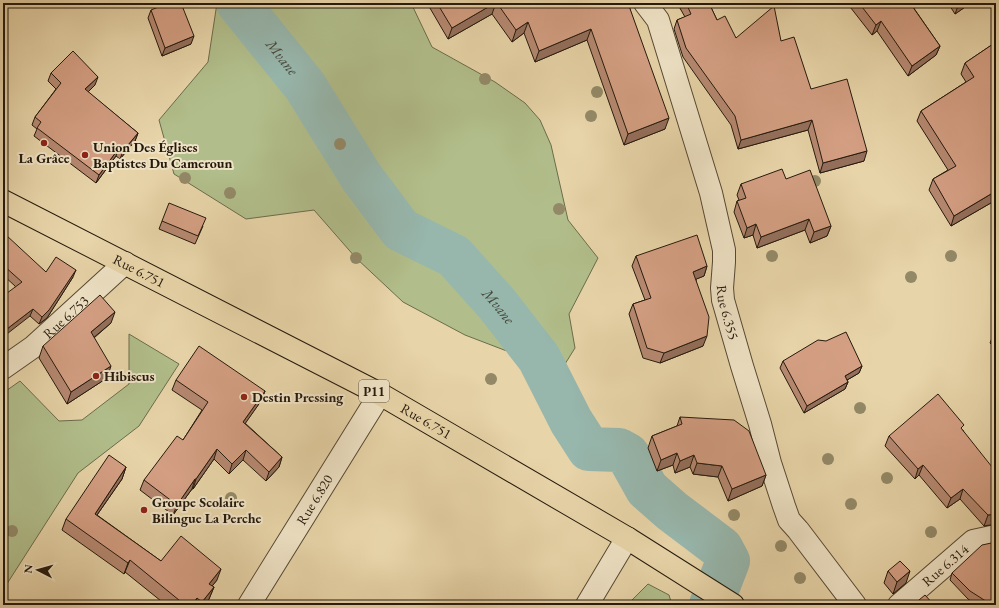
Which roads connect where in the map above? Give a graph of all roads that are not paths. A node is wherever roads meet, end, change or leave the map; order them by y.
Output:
1 (645, 3) edge
2 (3, 201) edge
3 (125, 263) junction
4 (3, 368) edge
5 (380, 394) junction
6 (996, 536) edge
7 (627, 538) junction
8 (249, 605) edge
9 (587, 605) edge
10 (733, 605) edge
11 (855, 605) edge
12 (899, 605) edge

1 - 11 street, Rue 6.355
2 - 3 main road, Rue 6.751 / P11
3 - 4 street, Rue 6.753
3 - 5 main road, Rue 6.751 / P11
5 - 7 main road, Rue 6.751 / P11
5 - 8 street, Rue 6.820
6 - 12 street, Rue 6.314
7 - 9 street
7 - 10 main road, Rue 6.751 / P11

